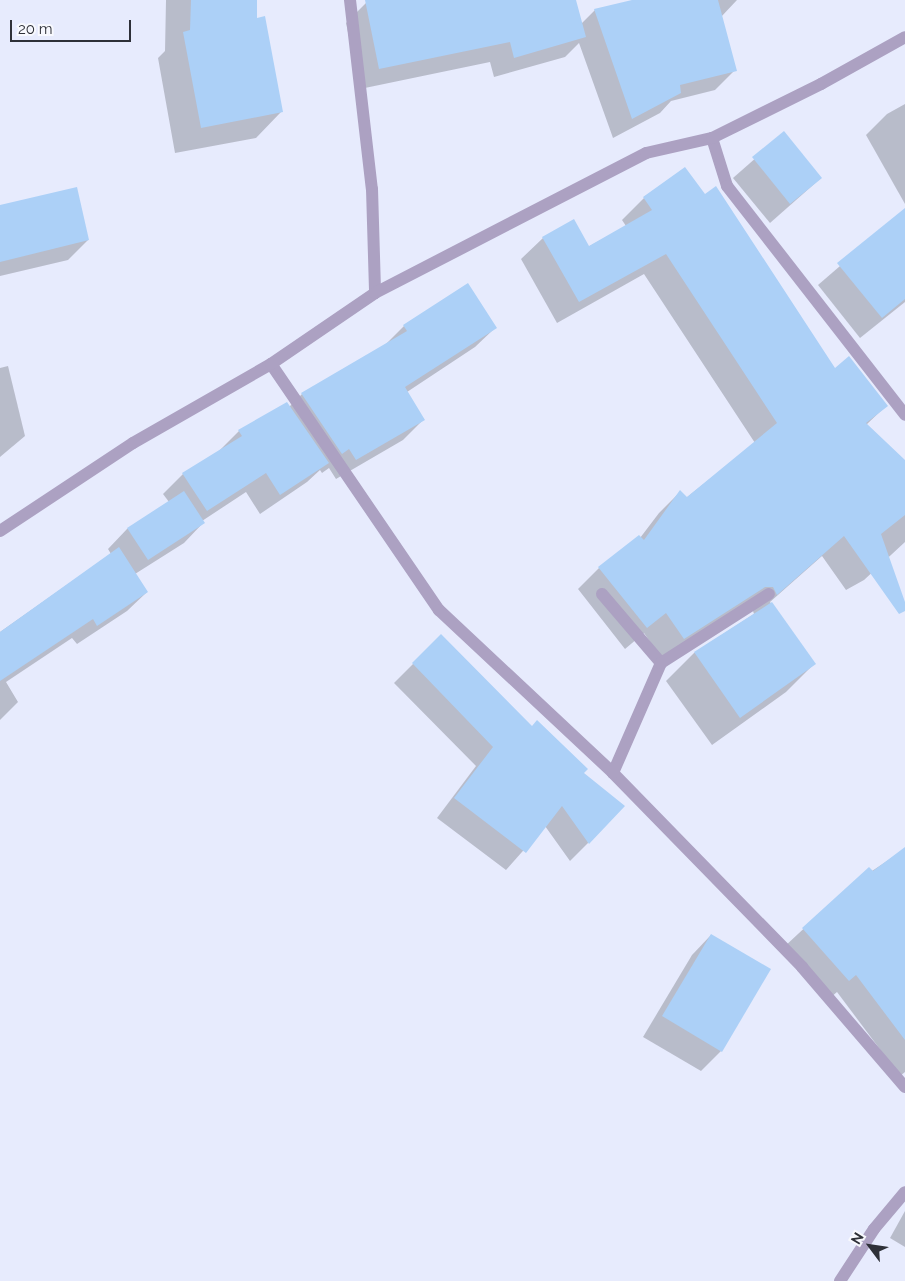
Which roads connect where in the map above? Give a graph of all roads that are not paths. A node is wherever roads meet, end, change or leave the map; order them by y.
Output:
1 (350, 0) edge
2 (905, 37) edge
3 (712, 138) junction
4 (375, 292) junction
5 (271, 364) junction
6 (903, 407) edge
7 (0, 531) edge
8 (602, 594) dead end
9 (769, 594) dead end
10 (661, 663) junction
11 (613, 773) junction
12 (905, 1087) edge
13 (905, 1192) edge
14 (840, 1281) edge

1 - 4 street
2 - 3 street
3 - 4 street
3 - 6 street
4 - 5 street
5 - 7 street
5 - 11 street
8 - 10 street
9 - 10 street
10 - 11 street
11 - 12 street
13 - 14 street

